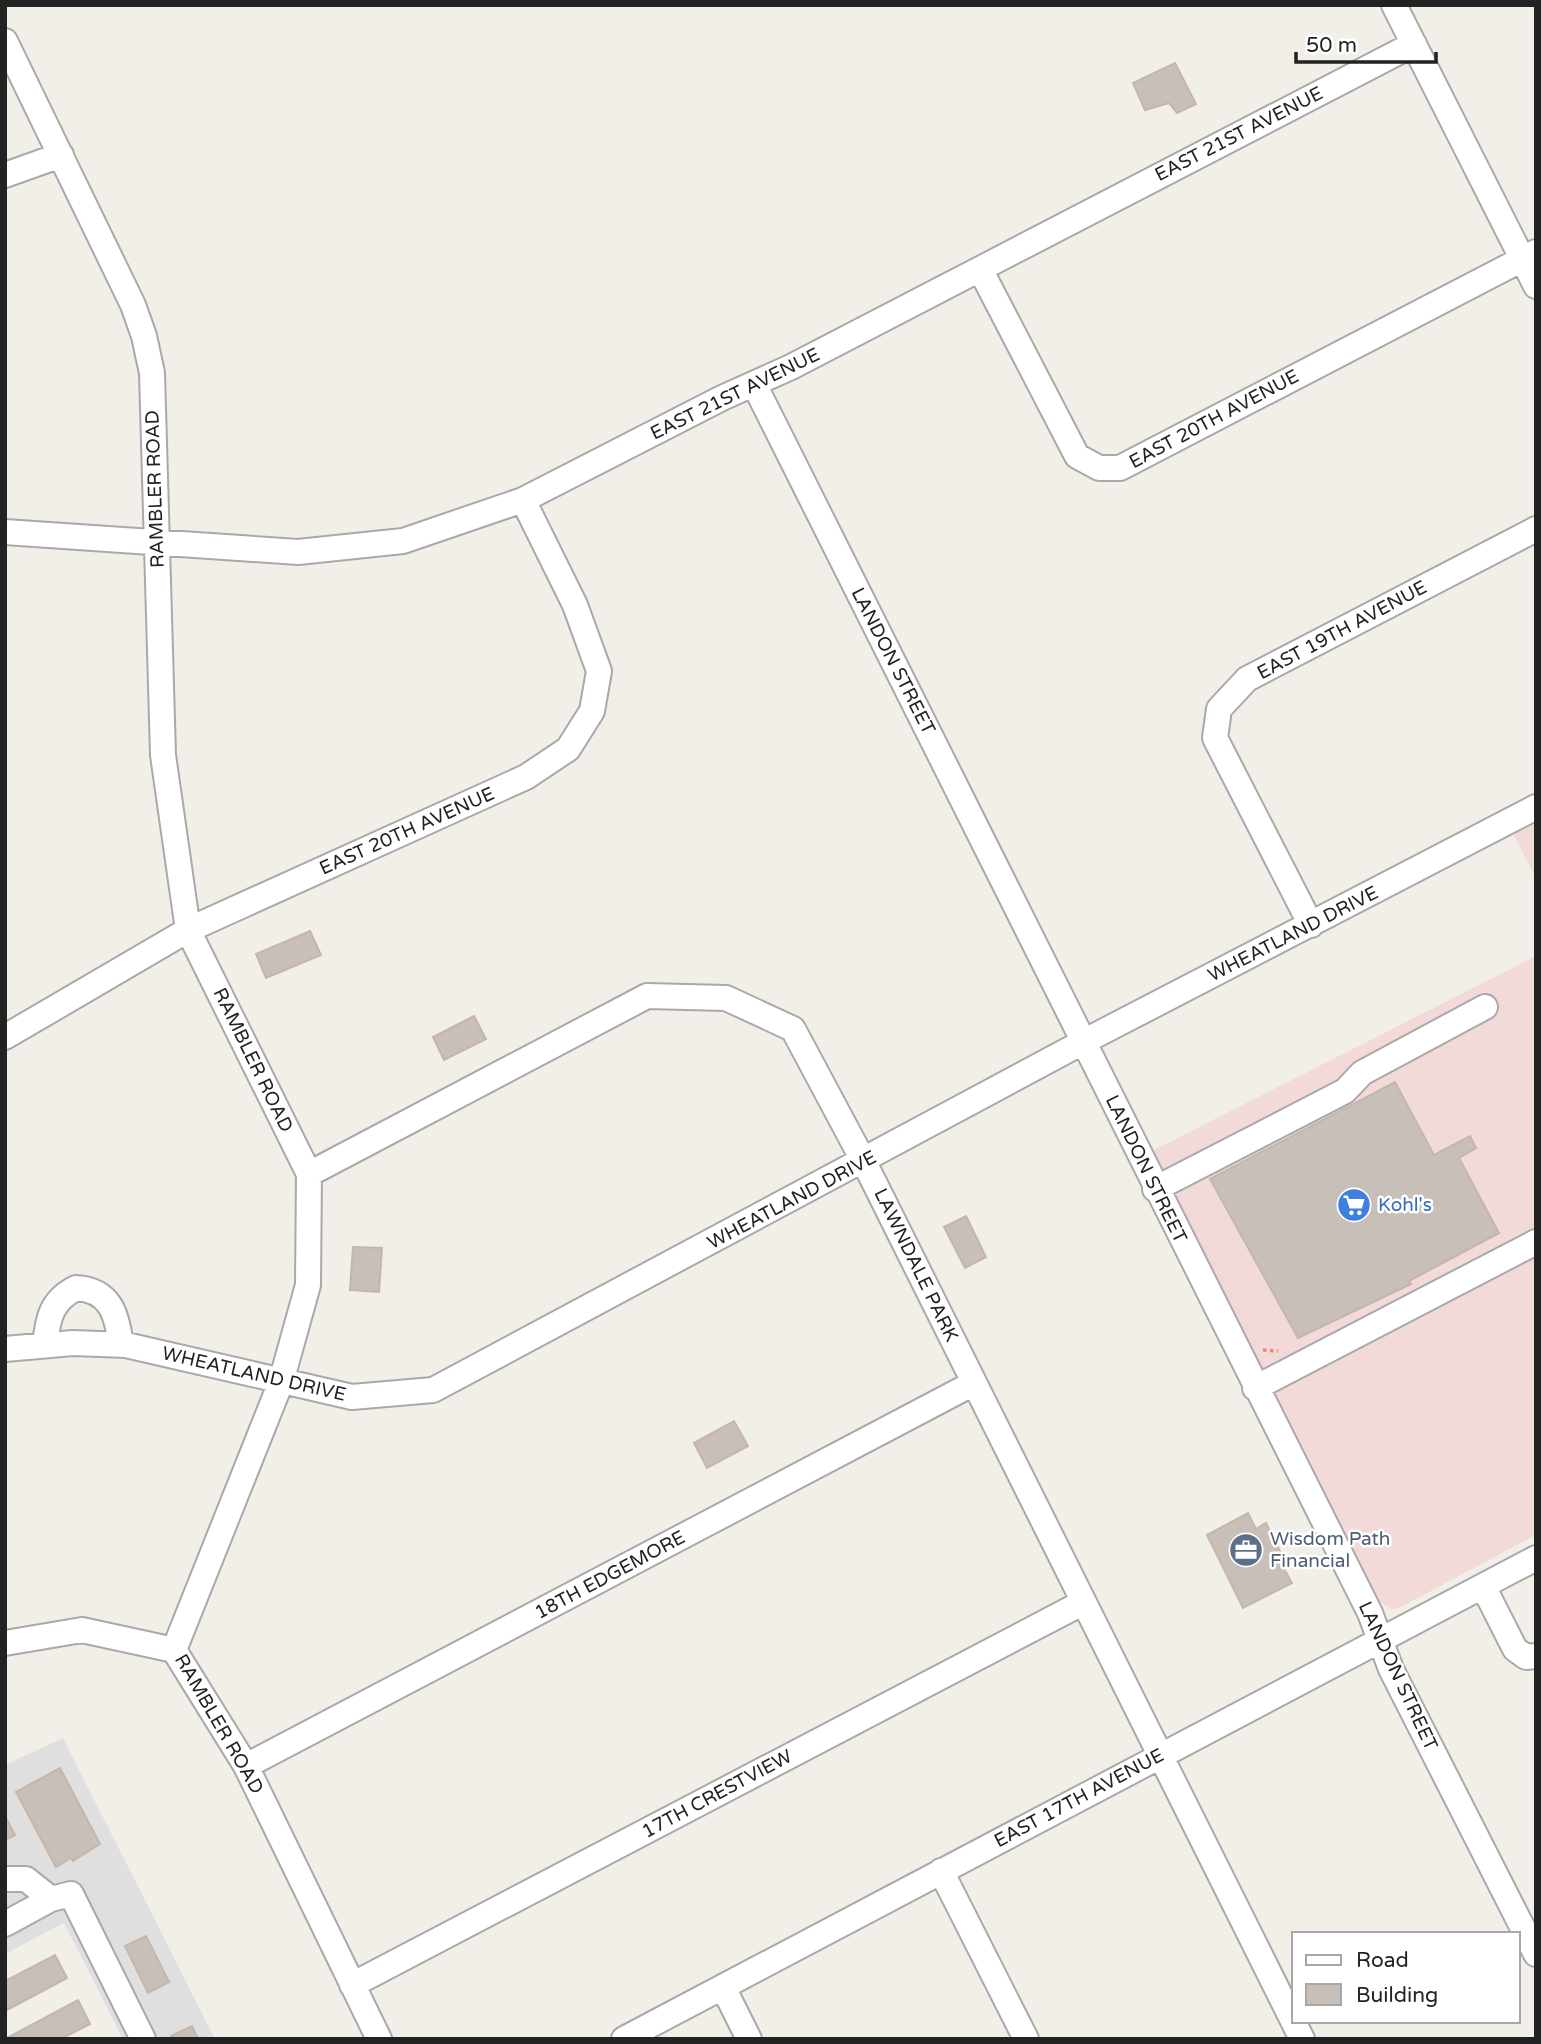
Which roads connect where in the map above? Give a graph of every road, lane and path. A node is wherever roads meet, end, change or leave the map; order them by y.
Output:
1 (1394, 5) edge
2 (5, 41) edge
3 (1414, 44) junction
4 (61, 155) junction
5 (5, 175) edge
6 (1529, 255) edge
7 (980, 269) junction
8 (1536, 286) edge
9 (754, 384) junction
10 (523, 500) junction
11 (1536, 529) edge
12 (5, 532) edge
13 (157, 541) junction
14 (1536, 807) edge
15 (1311, 925) junction
16 (188, 930) junction
17 (1485, 1007) dead end
18 (5, 1037) edge
19 (1083, 1042) junction
20 (864, 1161) junction
21 (309, 1174) junction
22 (1155, 1189) junction
23 (1536, 1242) edge
24 (45, 1344) junction
25 (121, 1345) junction
26 (5, 1349) edge
27 (281, 1382) junction
28 (974, 1383) junction
29 (1255, 1388) junction
30 (1536, 1559) edge
31 (1483, 1586) junction
32 (1082, 1603) junction
33 (1380, 1640) junction
34 (5, 1643) edge
35 (174, 1650) junction
36 (1536, 1656) edge
37 (1160, 1756) junction
38 (246, 1766) junction
39 (940, 1871) junction
40 (5, 1879) edge
41 (51, 1899) junction
42 (5, 1924) edge
43 (1536, 1954) edge
44 (352, 1985) junction
45 (723, 1987) junction
46 (1292, 2017) edge
47 (1295, 2023) edge
48 (143, 2039) edge
49 (379, 2039) edge
50 (624, 2039) edge
51 (749, 2039) edge
52 (1026, 2039) edge
53 (1303, 2039) edge

1 - 3 street
2 - 4 street, RAMBLER ROAD
3 - 6 street
3 - 7 street, EAST 21ST AVENUE
4 - 5 street
4 - 13 street, RAMBLER ROAD
6 - 7 street, EAST 20TH AVENUE
6 - 8 street
7 - 9 street, EAST 21ST AVENUE
9 - 10 street, EAST 21ST AVENUE
9 - 19 street, LANDON STREET
10 - 13 street, EAST 21ST AVENUE
10 - 16 street, EAST 20TH AVENUE
11 - 15 street, EAST 19TH AVENUE
12 - 13 street, EAST 21ST AVENUE
13 - 16 street, RAMBLER ROAD
14 - 15 street, WHEATLAND DRIVE
15 - 19 street, WHEATLAND DRIVE
16 - 18 street, EAST 20TH AVENUE
16 - 21 street, RAMBLER ROAD
17 - 22 street
19 - 20 street, WHEATLAND DRIVE
19 - 22 street, LANDON STREET
20 - 21 street, LAWNDALE PARK
20 - 27 street, WHEATLAND DRIVE
20 - 28 street, LAWNDALE PARK
21 - 27 street, RAMBLER ROAD
22 - 29 street, LANDON STREET
23 - 29 street
24 - 25 street, WHEATLAND DRIVE
24 - 25 street
24 - 26 street, WHEATLAND DRIVE
25 - 27 street, WHEATLAND DRIVE
27 - 35 street, RAMBLER ROAD
28 - 32 street, LAWNDALE PARK
28 - 38 street, 18TH EDGEMORE
29 - 33 street, LANDON STREET
30 - 31 street, EAST 17TH AVENUE
31 - 33 street, EAST 17TH AVENUE
31 - 36 street
32 - 37 street, LAWNDALE PARK
32 - 44 street, 17TH CRESTVIEW
33 - 37 street, EAST 17TH AVENUE
33 - 43 street, LANDON STREET
34 - 35 street
35 - 38 street, RAMBLER ROAD
37 - 39 street, EAST 17TH AVENUE
37 - 46 street, LAWNDALE PARK
38 - 44 street, RAMBLER ROAD
39 - 45 street, EAST 17TH AVENUE
39 - 52 street
40 - 41 street
41 - 42 street
41 - 48 street
44 - 49 street, RAMBLER ROAD
45 - 50 street, EAST 17TH AVENUE
45 - 51 street
47 - 53 street, LAWNDALE PARK

